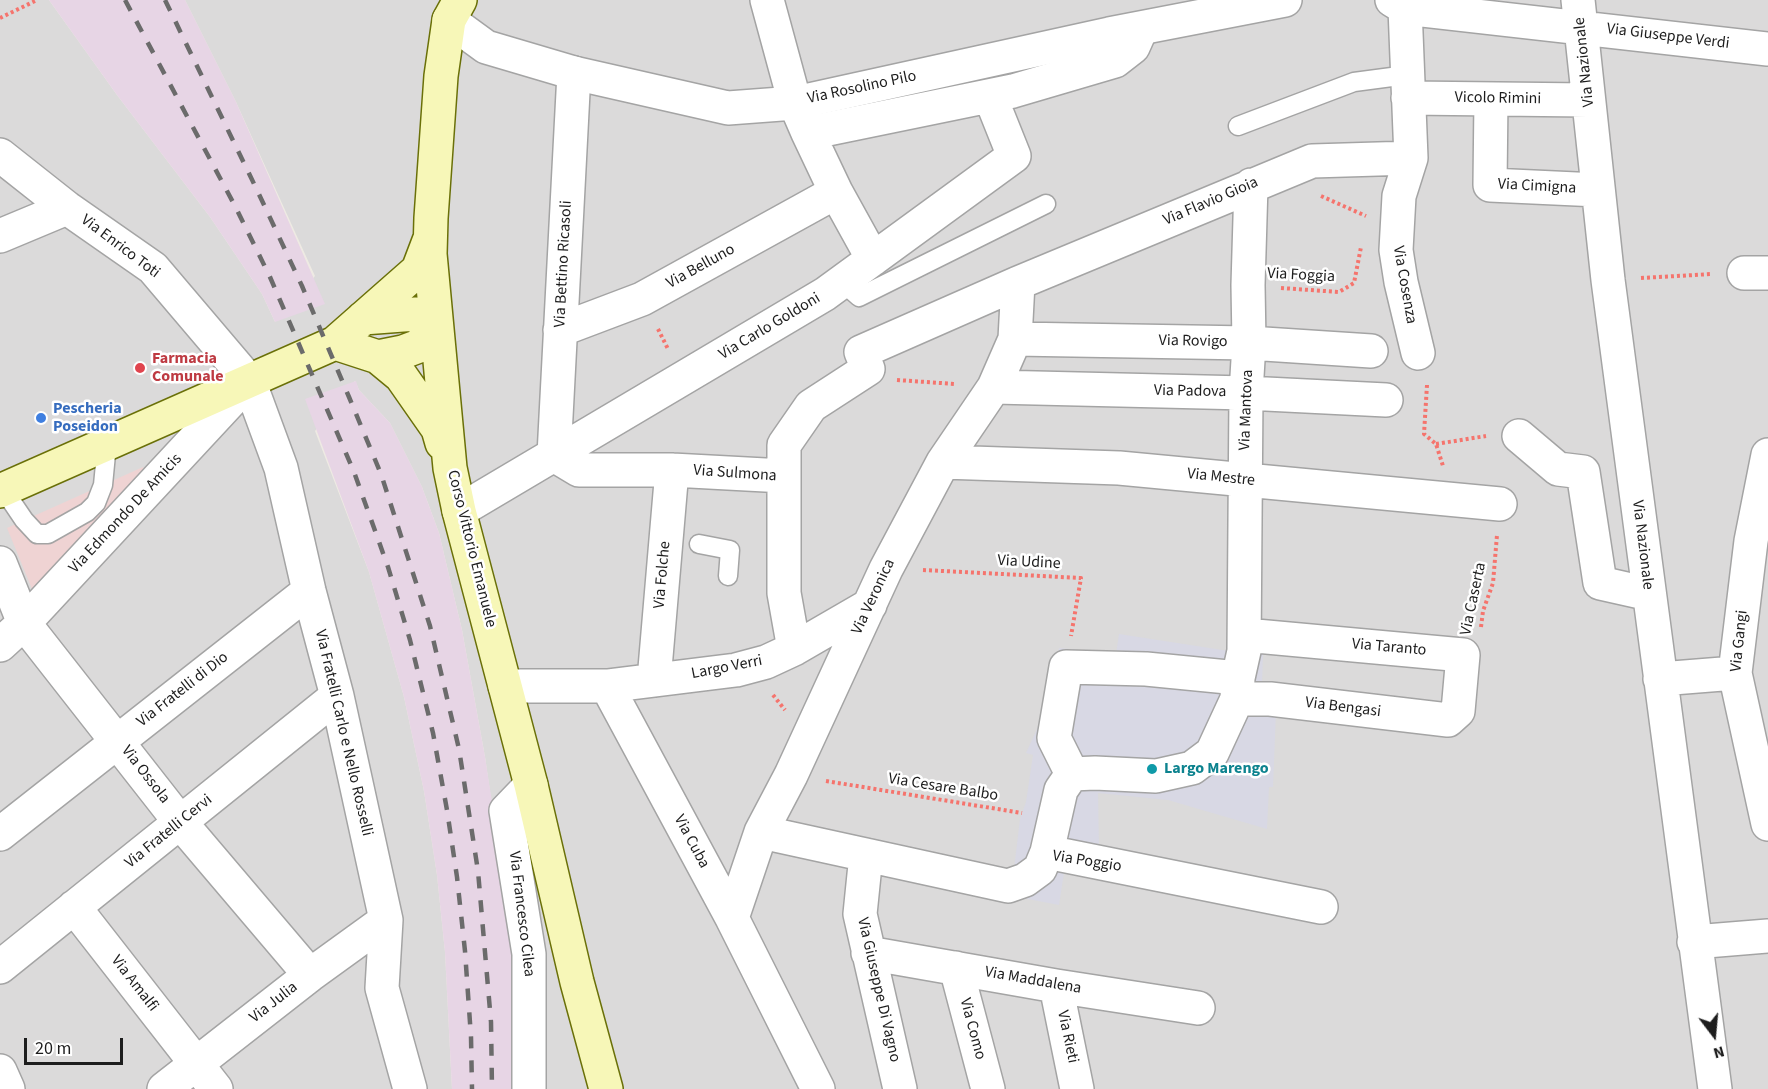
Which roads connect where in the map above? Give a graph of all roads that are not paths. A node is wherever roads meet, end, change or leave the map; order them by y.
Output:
1 (767, 0) edge
2 (1285, 0) edge
3 (1398, 4) edge
4 (449, 7) edge
5 (1580, 14) edge
6 (1141, 29) junction
7 (1768, 49) edge
8 (574, 73) junction
9 (1408, 87) junction
10 (990, 96) junction
11 (1491, 99) junction
12 (1588, 100) junction
13 (795, 103) junction
14 (1238, 126) dead end
15 (808, 133) junction
16 (0, 155) edge
17 (1411, 158) junction
18 (1251, 184) junction
19 (1598, 190) junction
20 (836, 192) junction
21 (1046, 204) dead end
22 (67, 208) junction
23 (0, 236) edge
24 (430, 239) junction
25 (873, 259) junction
26 (842, 282) junction
27 (1018, 283) junction
28 (363, 318) junction
29 (436, 326) junction
30 (561, 330) junction
31 (1015, 339) junction
32 (335, 343) junction
33 (1249, 343) junction
34 (1371, 351) dead end
35 (1418, 353) road end
36 (378, 357) junction
37 (249, 381) junction
38 (994, 387) junction
39 (1246, 393) junction
40 (1386, 400) dead end
41 (1520, 436) road end
42 (107, 444) junction
43 (554, 455) junction
44 (1768, 455) edge
45 (943, 462) junction
46 (450, 468) junction
47 (672, 470) junction
48 (784, 476) junction
49 (1245, 481) junction
50 (1, 490) edge
51 (1500, 504) road end
52 (459, 511) junction
53 (684, 543) junction
54 (0, 563) edge
55 (728, 576) dead end
56 (309, 591) junction
57 (1649, 594) junction
58 (870, 605) junction
59 (24, 623) junction
60 (1245, 635) junction
61 (0, 645) edge
62 (780, 656) junction
63 (1735, 673) junction
64 (1660, 679) junction
65 (654, 680) junction
66 (505, 686) junction
67 (607, 686) junction
68 (1237, 688) junction
69 (337, 696) junction
70 (1448, 720) joint
71 (118, 741) junction
72 (1072, 774) junction
73 (531, 785) junction
74 (180, 822) junction
75 (1768, 824) edge
76 (761, 832) junction
77 (0, 834) edge
78 (1047, 852) junction
79 (866, 855) junction
80 (74, 907) junction
81 (1321, 907) dead end
82 (732, 918) junction
83 (386, 920) junction
84 (1768, 936) edge
85 (1694, 942) junction
86 (868, 953) junction
87 (0, 967) edge
88 (956, 968) junction
89 (310, 975) junction
90 (1056, 986) junction
91 (1198, 1008) dead end
92 (195, 1063) junction
93 (0, 1071) edge
94 (8, 1089) edge
95 (164, 1089) edge
96 (216, 1089) edge
97 (410, 1089) edge
98 (529, 1089) edge
99 (606, 1089) edge
100 (818, 1089) edge
101 (900, 1089) edge
102 (988, 1089) edge
103 (1077, 1089) edge
104 (1715, 1089) edge

1 - 13 street
2 - 6 street, Via Rosolino Pilo
3 - 5 street, Via Giuseppe Verdi
3 - 9 street, Via Cosenza
4 - 8 street, Via Rosolino Pilo
4 - 24 main road, Corso Vittorio Emanuele
5 - 7 street, Via Giuseppe Verdi
5 - 12 street, Via Nazionale
6 - 10 street
6 - 13 street, Via Rosolino Pilo
8 - 13 street, Via Rosolino Pilo
8 - 30 street, Via Bettino Ricasoli
9 - 11 street, Vicolo Rimini
9 - 14 lane
9 - 17 street, Via Cosenza
10 - 15 street
10 - 25 street, Via Carlo Goldoni
11 - 12 street, Vicolo Rimini
11 - 19 street, Via Cimigna
12 - 19 street, Via Nazionale
13 - 15 street
15 - 20 street
16 - 22 street, Via Enrico Toti
17 - 18 street, Via Flavio Gioia
17 - 35 street, Via Cosenza
18 - 27 street, Via Flavio Gioia
18 - 33 street, Via Mantova
19 - 57 street, Via Nazionale
20 - 25 street
20 - 30 street, Via Belluno
21 - 26 lane
22 - 23 street
22 - 37 street, Via Enrico Toti
24 - 28 main road
24 - 29 main road, Corso Vittorio Emanuele
25 - 26 street, Via Carlo Goldoni
26 - 43 street, Via Carlo Goldoni
27 - 31 street, Via Veronica
27 - 48 street
28 - 29 main road
28 - 32 main road
29 - 36 main road
29 - 46 main road, Corso Vittorio Emanuele
30 - 43 street, Via Bettino Ricasoli
31 - 33 street, Via Rovigo
31 - 38 street, Via Veronica
32 - 36 main road
32 - 37 main road
33 - 34 street, Via Rovigo
33 - 39 street, Via Mantova
36 - 46 main road
37 - 42 main road
37 - 56 street, Via Fratelli Carlo e Nello Rosselli
37 - 59 street, Via Edmondo De Amicis
38 - 39 street, Via Padova
38 - 45 street, Via Veronica
39 - 40 street, Via Padova
39 - 49 street, Via Mantova
41 - 57 street
42 - 50 main road
42 - 50 lane
43 - 47 street, Via Sulmona
43 - 52 street, Via Carlo Goldoni
44 - 63 street, Via Gangi
45 - 49 street, Via Mestre
45 - 58 street, Via Veronica
46 - 52 main road, Corso Vittorio Emanuele
47 - 48 street, Via Sulmona
47 - 53 street, Via Folche
48 - 62 street, Via Sulmona
49 - 51 street, Via Mestre
49 - 60 street, Via Mantova
52 - 66 main road, Corso Vittorio Emanuele
53 - 55 lane
53 - 65 street, Via Folche
54 - 59 street, Via Ossola
56 - 69 street, Via Fratelli Carlo e Nello Rosselli
56 - 71 street, Via Fratelli di Dio
57 - 64 street, Via Nazionale
58 - 62 street, Largo Verri
58 - 76 street, Via Veronica
59 - 61 street, Via Edmondo De Amicis
59 - 71 street, Via Ossola
60 - 68 street, Via Mantova
60 - 70 street, Via Taranto
62 - 65 street, Largo Verri
63 - 64 street
63 - 75 street, Via Gangi
64 - 85 street, Via Nazionale
65 - 67 street, Largo Verri
66 - 67 street
66 - 73 main road, Corso Vittorio Emanuele
67 - 82 street, Via Cuba
68 - 70 street, Via Bengasi
68 - 72 street, Via Mantova
68 - 72 street
69 - 74 street, Via Fratelli Cervi
69 - 83 street, Via Fratelli Carlo e Nello Rosselli
71 - 74 street, Via Ossola
71 - 77 street, Via Fratelli di Dio
72 - 78 street
73 - 98 street, Via Francesco Cilea
73 - 99 main road, Corso Vittorio Emanuele
74 - 80 street, Via Fratelli Cervi
74 - 89 street, Via Ossola
76 - 79 street, Via Poggio
76 - 82 street, Via Veronica
78 - 79 street, Via Poggio
78 - 81 street, Via Poggio
79 - 86 street, Via Giuseppe Di Vagno
80 - 87 street, Via Fratelli Cervi
80 - 92 street, Via Amalfi
82 - 100 street, Via Cuba
83 - 89 street, Via Julia
83 - 97 street, Via Fratelli Carlo e Nello Rosselli
84 - 85 street
85 - 104 street, Via Nazionale
86 - 88 street, Via Maddalena
86 - 101 street, Via Giuseppe Di Vagno
88 - 90 street, Via Maddalena
88 - 102 street, Via Como
89 - 92 street, Via Julia
90 - 91 street, Via Maddalena
90 - 103 street, Via Rieti
92 - 95 street, Via Julia
92 - 96 street, Via Amalfi
93 - 94 street

